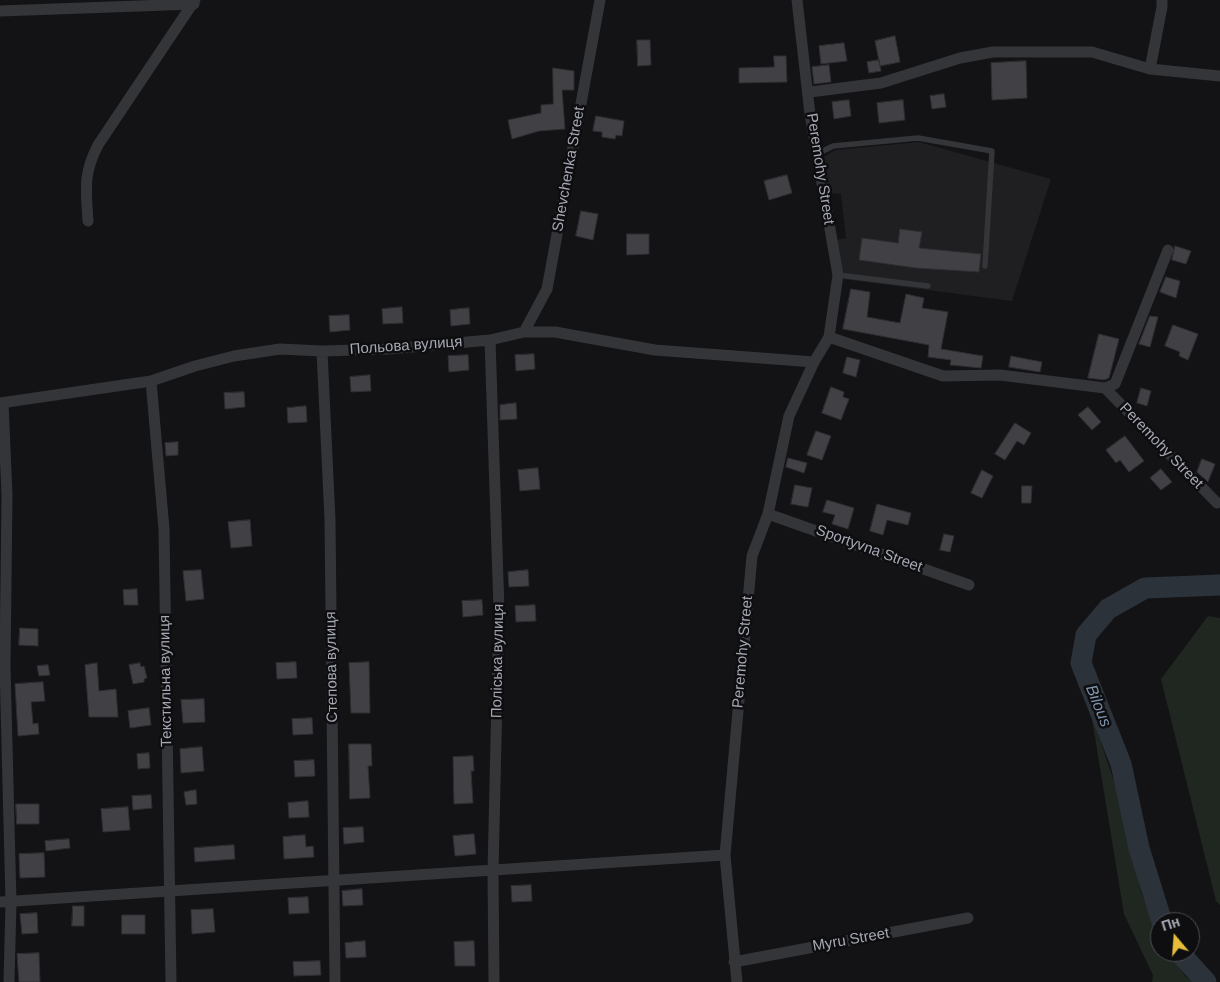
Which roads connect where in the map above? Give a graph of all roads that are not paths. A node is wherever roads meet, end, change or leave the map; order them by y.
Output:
1 (600, 0) edge
2 (797, 0) edge
3 (1162, 0) edge
4 (195, 2) edge
5 (0, 11) edge
6 (1150, 69) junction
7 (1220, 76) edge
8 (810, 92) junction
9 (817, 154) junction
10 (88, 221) dead end
11 (1168, 250) dead end
12 (985, 266) dead end
13 (838, 275) junction
14 (928, 286) dead end
15 (524, 332) junction
16 (829, 337) junction
17 (490, 340) junction
18 (322, 351) junction
19 (814, 362) junction
20 (151, 382) junction
21 (1105, 388) junction
22 (2, 403) edge
23 (1217, 503) dead end
24 (768, 514) junction
25 (970, 586) dead end
26 (725, 855) junction
27 (493, 871) junction
28 (334, 881) junction
29 (170, 892) junction
30 (5, 902) edge
31 (968, 918) dead end
32 (734, 962) junction
33 (9, 982) edge
34 (171, 982) edge
35 (335, 982) edge
36 (494, 982) edge
37 (736, 982) edge

1 - 15 street, Shevchenka Street
2 - 8 street, Peremohy Street
3 - 6 street
4 - 5 street
4 - 10 street
6 - 7 street
6 - 8 street
8 - 9 street, Peremohy Street
9 - 12 lane
9 - 13 street, Peremohy Street
11 - 21 street, Peremohy Street
13 - 14 lane
13 - 16 street, Peremohy Street
15 - 17 street, Польова вулиця
15 - 19 street, Польова вулиця
16 - 19 street, Peremohy Street
16 - 21 street
17 - 18 street, Польова вулиця
17 - 27 street, Поліська вулиця
18 - 20 street, Польова вулиця
18 - 28 street, Степова вулиця
19 - 24 street, Peremohy Street
20 - 22 street, Польова вулиця
20 - 29 street, Текстильна вулиця
21 - 23 street, Peremohy Street
22 - 30 street
24 - 25 street, Sportyvna Street
24 - 26 street, Peremohy Street
26 - 27 street
26 - 32 street, Peremohy Street
27 - 28 street
27 - 36 street, Поліська вулиця
28 - 29 street
28 - 35 street, Степова вулиця
29 - 30 street
29 - 34 street, Текстильна вулиця
30 - 33 street
31 - 32 street, Myru Street
32 - 37 street, Peremohy Street

